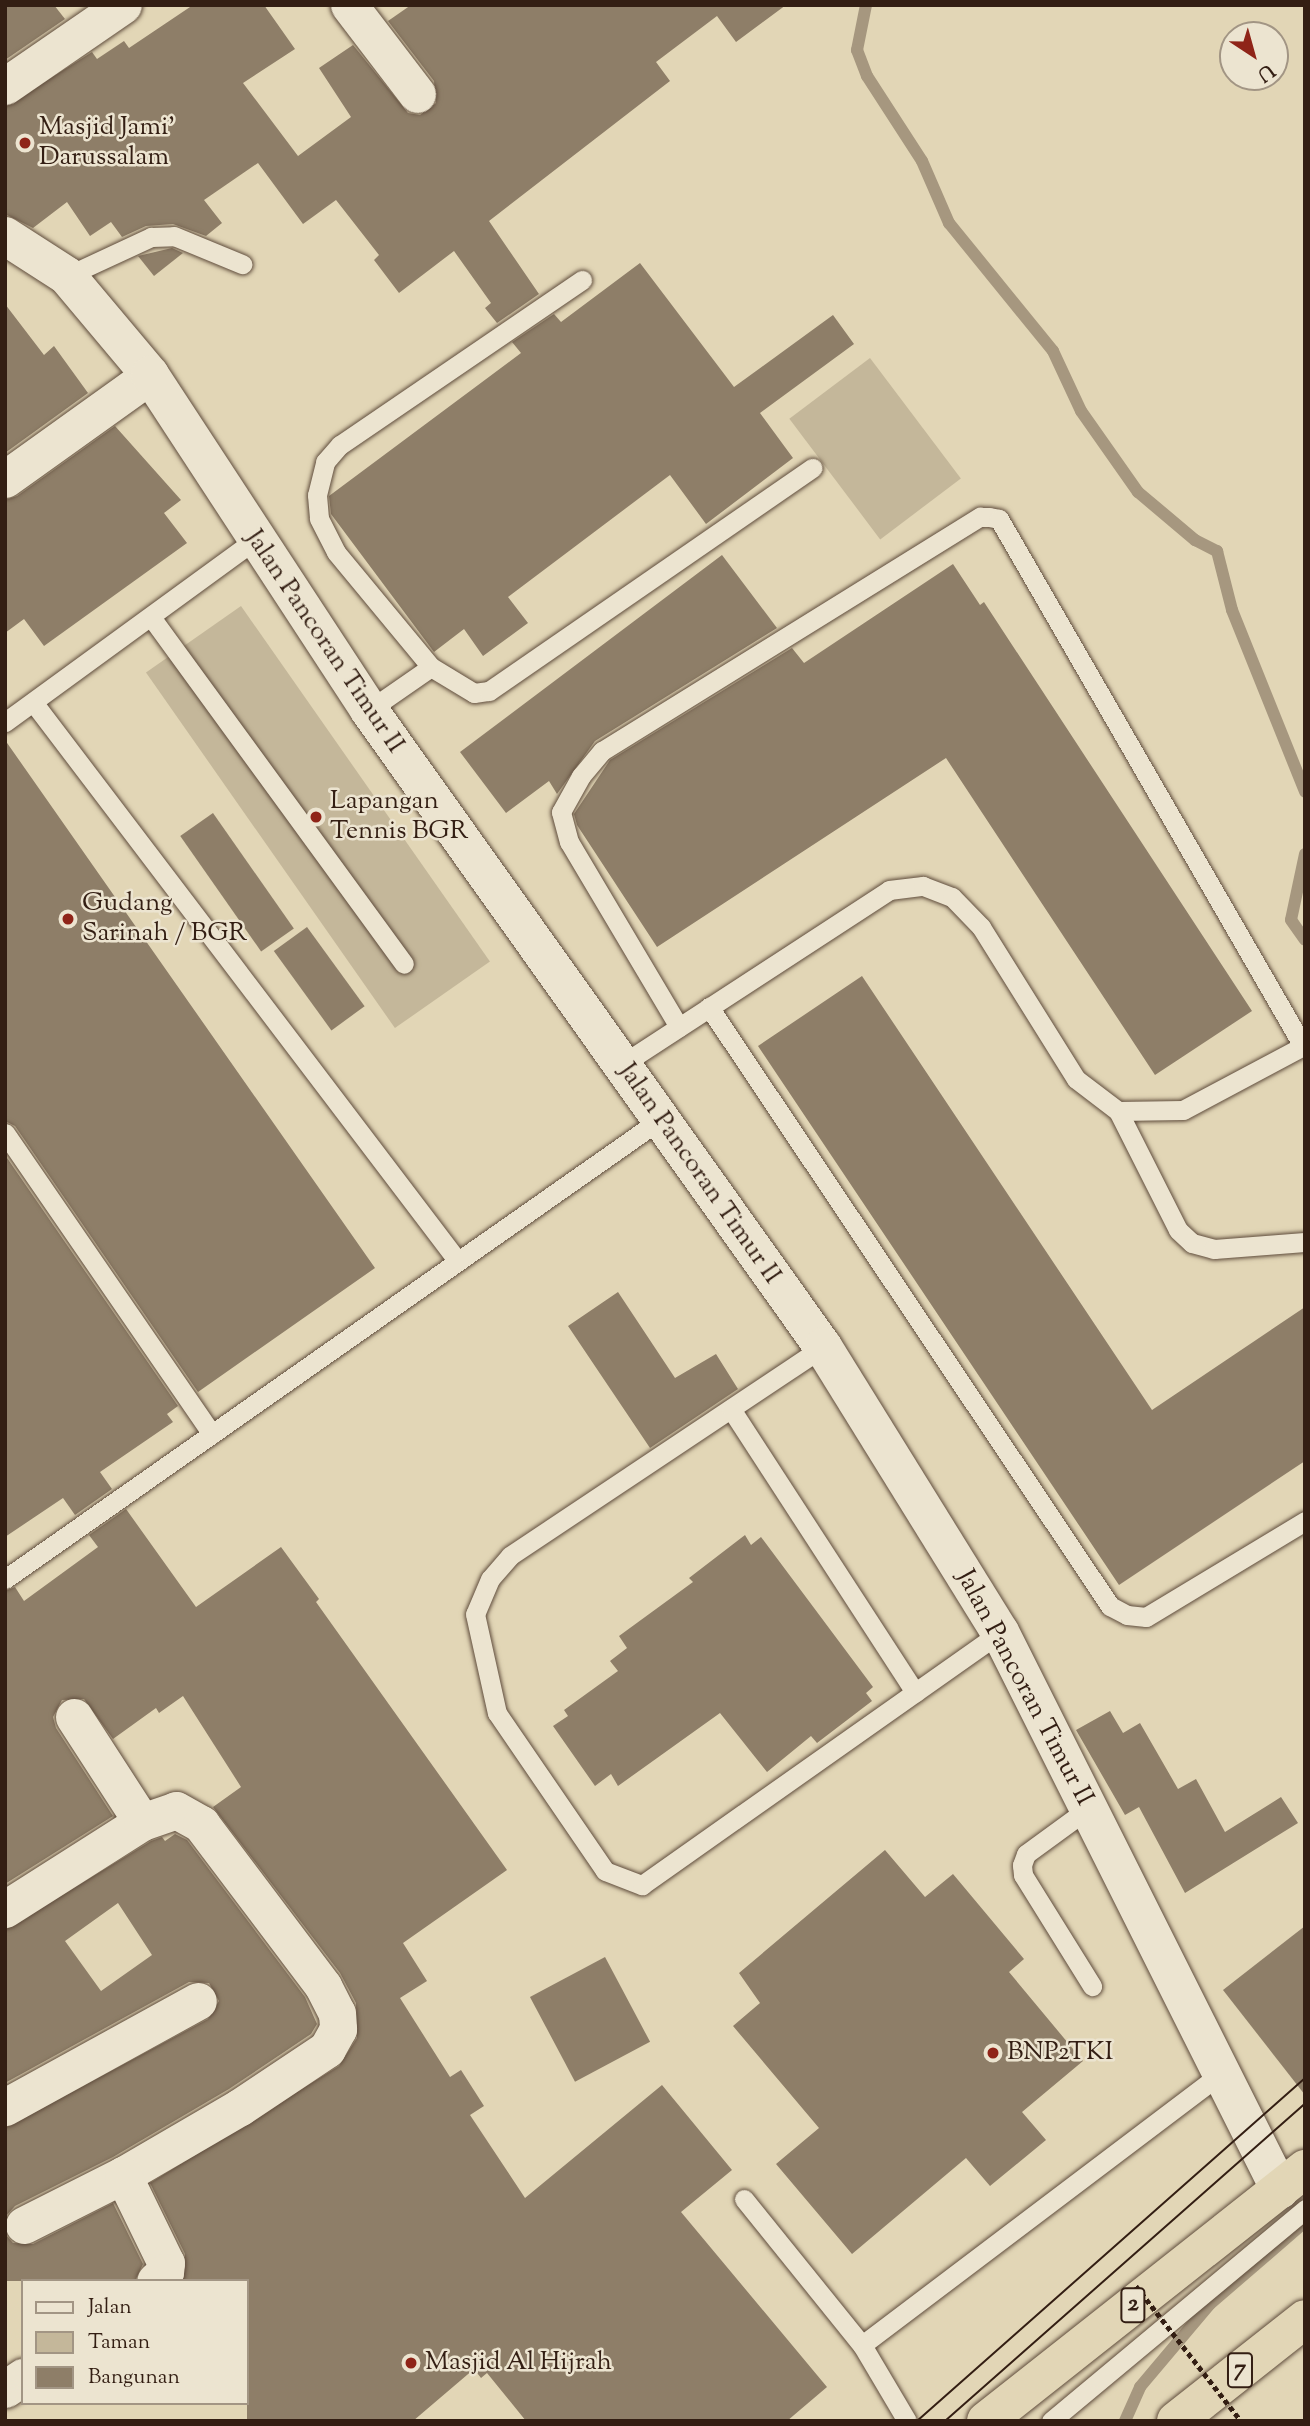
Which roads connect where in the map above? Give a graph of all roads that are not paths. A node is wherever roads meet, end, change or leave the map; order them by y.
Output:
1 (123, 5) edge
2 (349, 5) edge
3 (5, 86) edge
4 (417, 94) dead end
5 (5, 236) edge
6 (242, 264) dead end
7 (67, 276) junction
8 (582, 280) dead end
9 (150, 376) junction
10 (812, 468) dead end
11 (5, 479) edge
12 (255, 540) junction
13 (151, 617) junction
14 (431, 667) junction
15 (33, 702) junction
16 (369, 710) junction
17 (5, 722) edge
18 (404, 964) dead end
19 (709, 1007) junction
20 (679, 1027) junction
21 (1304, 1046) edge
22 (621, 1065) junction
23 (1118, 1111) junction
24 (658, 1121) junction
25 (5, 1132) edge
26 (1305, 1242) edge
27 (457, 1260) junction
28 (823, 1347) junction
29 (731, 1409) junction
30 (212, 1434) junction
31 (1305, 1521) edge
32 (5, 1579) edge
33 (1000, 1632) junction
34 (915, 1692) junction
35 (74, 1717) dead end
36 (1088, 1808) junction
37 (142, 1822) junction
38 (5, 1909) edge
39 (1092, 1986) dead end
40 (198, 2001) dead end
41 (1221, 2073) junction
42 (5, 2107) edge
43 (123, 2175) junction
44 (1296, 2190) edge
45 (744, 2199) dead end
46 (24, 2225) dead end
47 (157, 2279) edge
48 (1305, 2319) edge
49 (862, 2345) junction
50 (21, 2378) edge
51 (5, 2389) edge
52 (907, 2421) edge
53 (986, 2421) edge
54 (1051, 2421) edge
55 (1176, 2421) edge

1 - 3 street
2 - 4 street
5 - 7 street, Jalan Pancoran Timur II
6 - 7 lane
7 - 9 street, Jalan Pancoran Timur II
8 - 14 lane
9 - 11 street
9 - 12 street, Jalan Pancoran Timur II
10 - 14 lane
12 - 13 lane
12 - 16 street, Jalan Pancoran Timur II
13 - 15 lane
13 - 18 lane
14 - 16 lane
15 - 17 lane
15 - 27 lane
16 - 22 street, Jalan Pancoran Timur II
19 - 20 lane
19 - 23 lane
19 - 31 lane
20 - 21 lane
20 - 22 lane
21 - 23 lane
22 - 24 street, Jalan Pancoran Timur II
23 - 26 lane
24 - 27 lane
24 - 28 street, Jalan Pancoran Timur II
25 - 30 lane
27 - 30 lane
28 - 29 lane
28 - 33 street, Jalan Pancoran Timur II
29 - 34 lane
29 - 34 lane
30 - 32 lane
33 - 34 lane
33 - 36 street, Jalan Pancoran Timur II
35 - 37 street
36 - 39 lane
36 - 41 street, Jalan Pancoran Timur II
37 - 38 street
37 - 43 street
40 - 42 street
41 - 44 street, Jalan Pancoran Timur II
41 - 49 lane
43 - 46 street
43 - 47 street
44 - 53 highway, 2
44 - 54 lane
45 - 49 lane
48 - 55 highway, 7
49 - 52 lane
50 - 51 street

